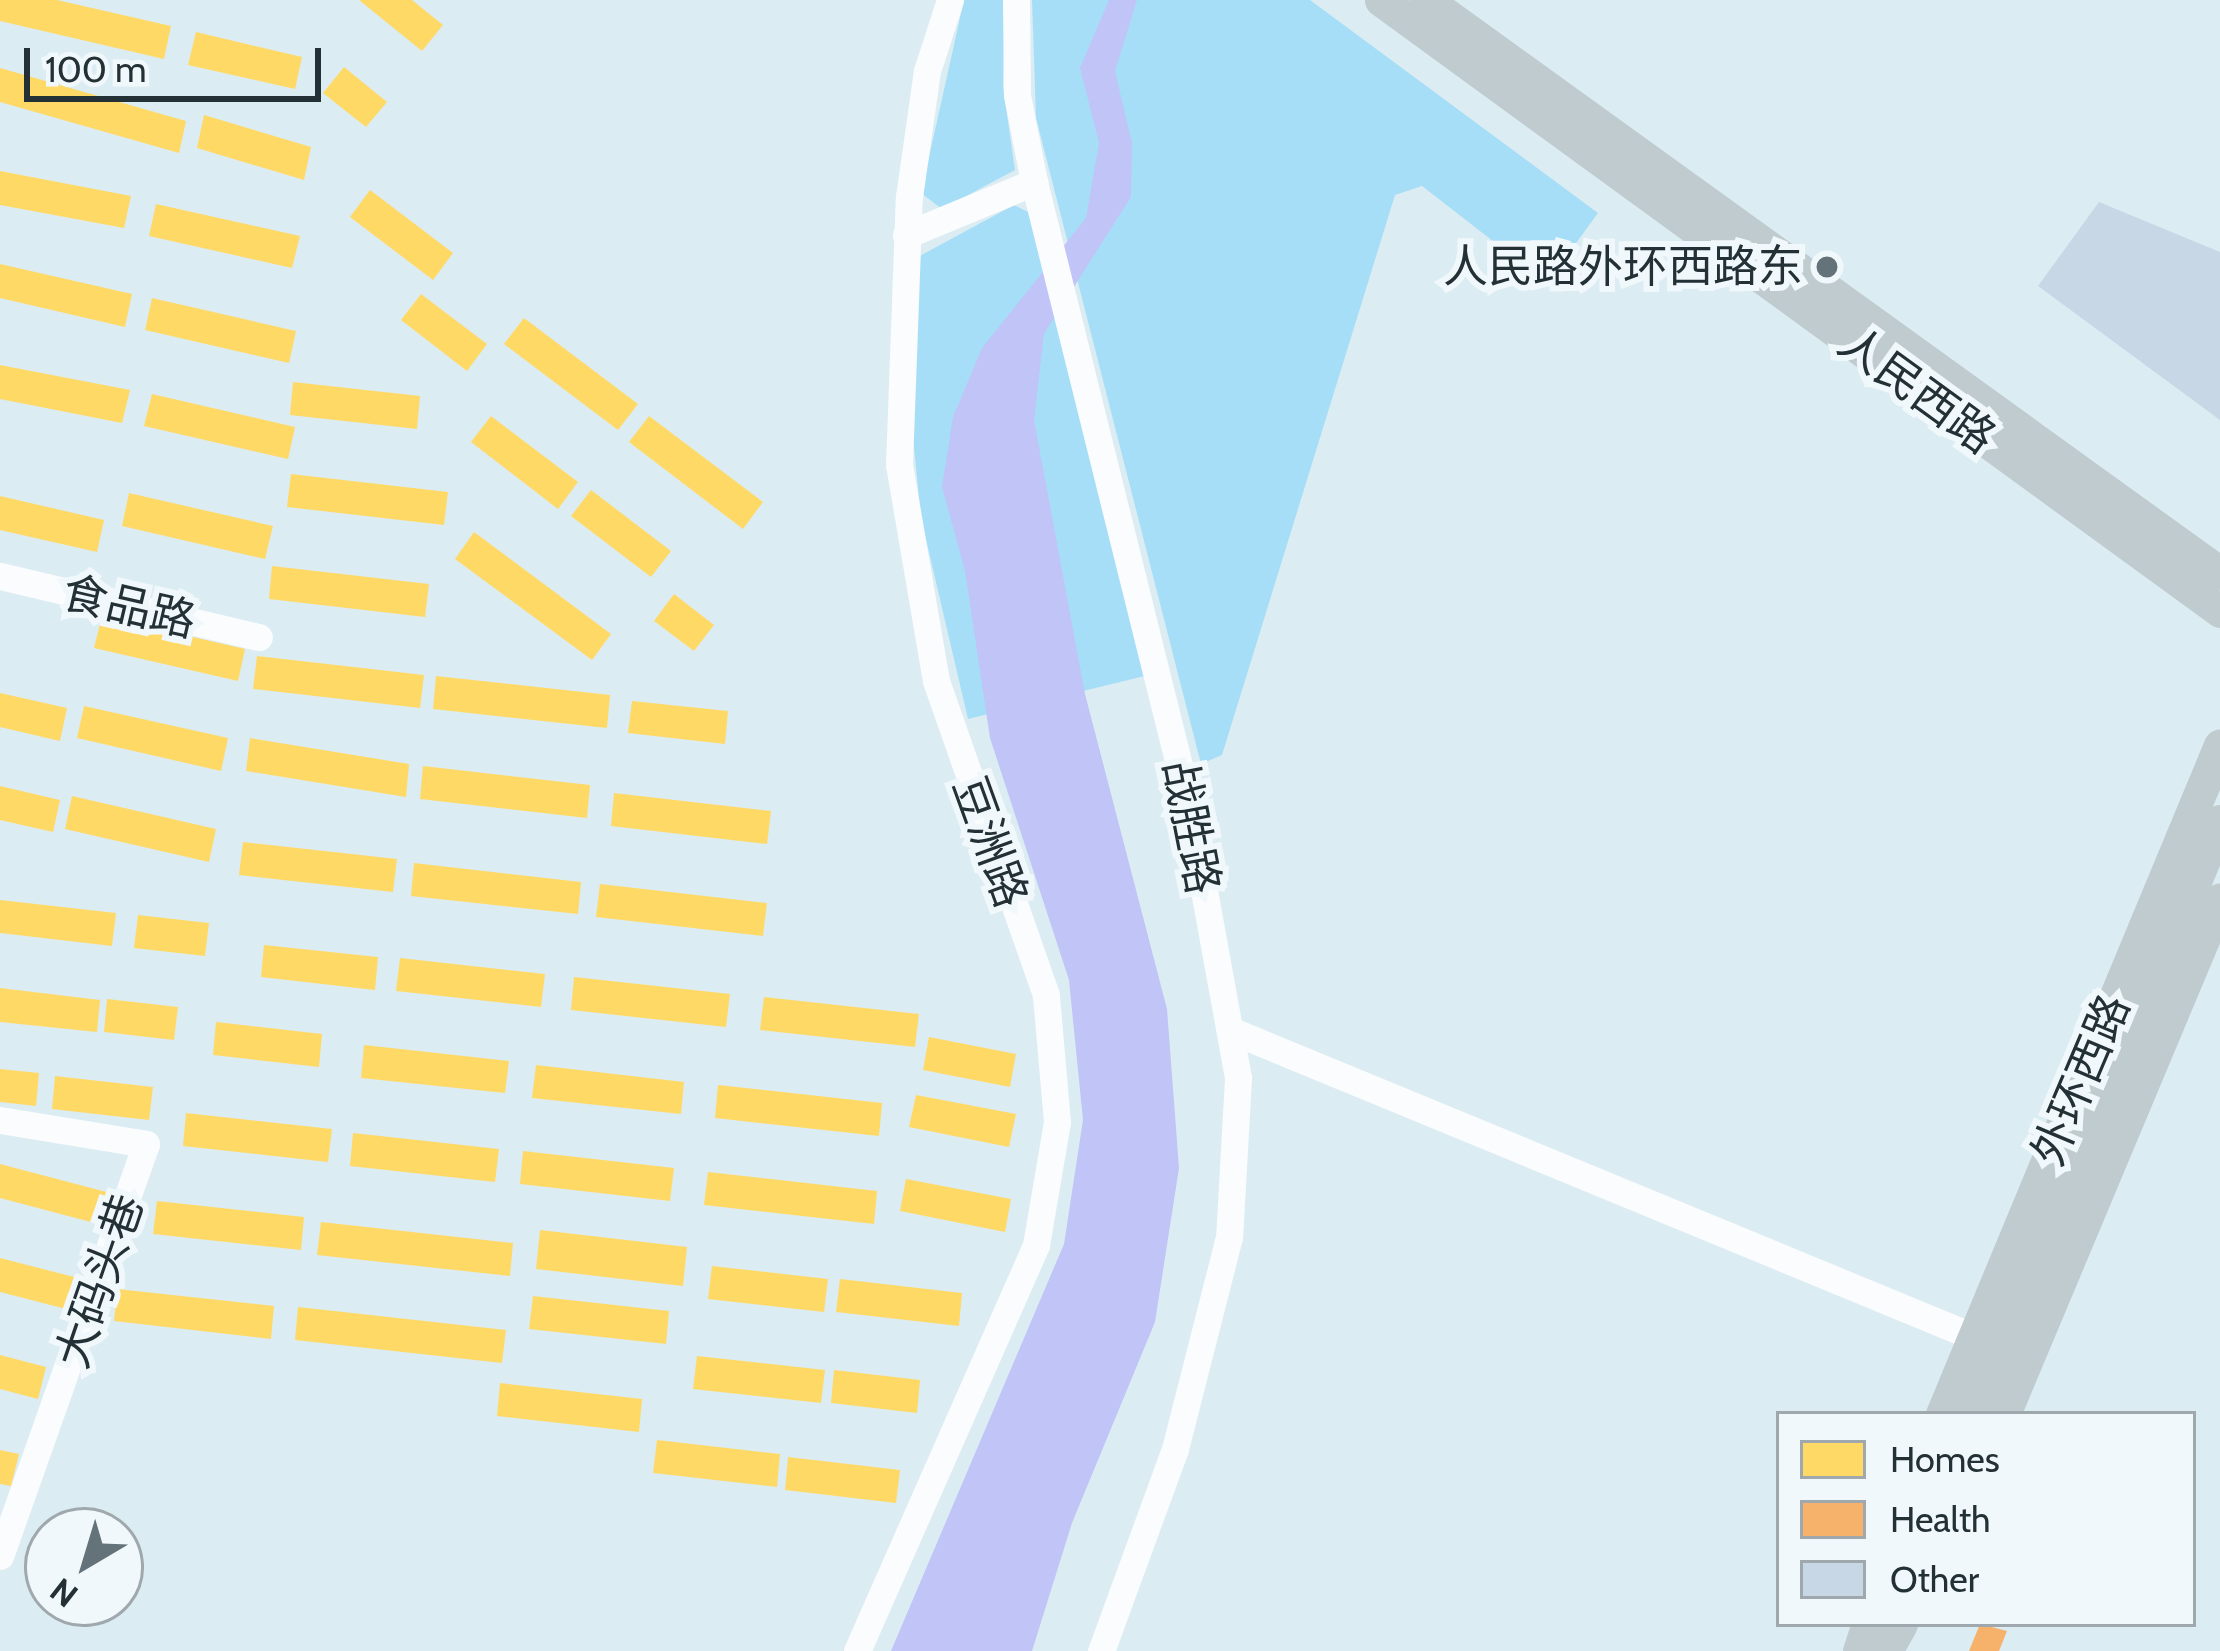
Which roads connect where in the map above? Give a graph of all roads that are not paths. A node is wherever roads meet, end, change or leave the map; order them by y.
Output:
1 (950, 0) edge
2 (1016, 0) edge
3 (1381, 0) edge
4 (1426, 0) edge
5 (1034, 182) junction
6 (905, 235) junction
7 (2220, 573) edge
8 (0, 576) edge
9 (2220, 611) edge
10 (259, 637) dead end
11 (2220, 745) edge
12 (2220, 821) edge
13 (2220, 899) edge
14 (1230, 1030) junction
15 (0, 1120) edge
16 (1973, 1337) junction
17 (1943, 1411) edge
18 (1975, 1411) edge
19 (2005, 1411) edge
20 (0, 1556) edge
21 (857, 1651) edge
22 (1101, 1651) edge

1 - 6 street, 豆洲路
2 - 5 street, 战胜路
3 - 9 main road, 人民西路
4 - 7 main road, 人民西路
5 - 6 street
5 - 14 street, 战胜路
6 - 21 street, 豆洲路
8 - 10 street, 食品路
11 - 16 main road, 外环西路
12 - 18 main road
13 - 19 main road, 外环西路
14 - 16 street
14 - 22 street, 战胜路
15 - 20 street, 大码头巷
16 - 17 main road, 外环西路

